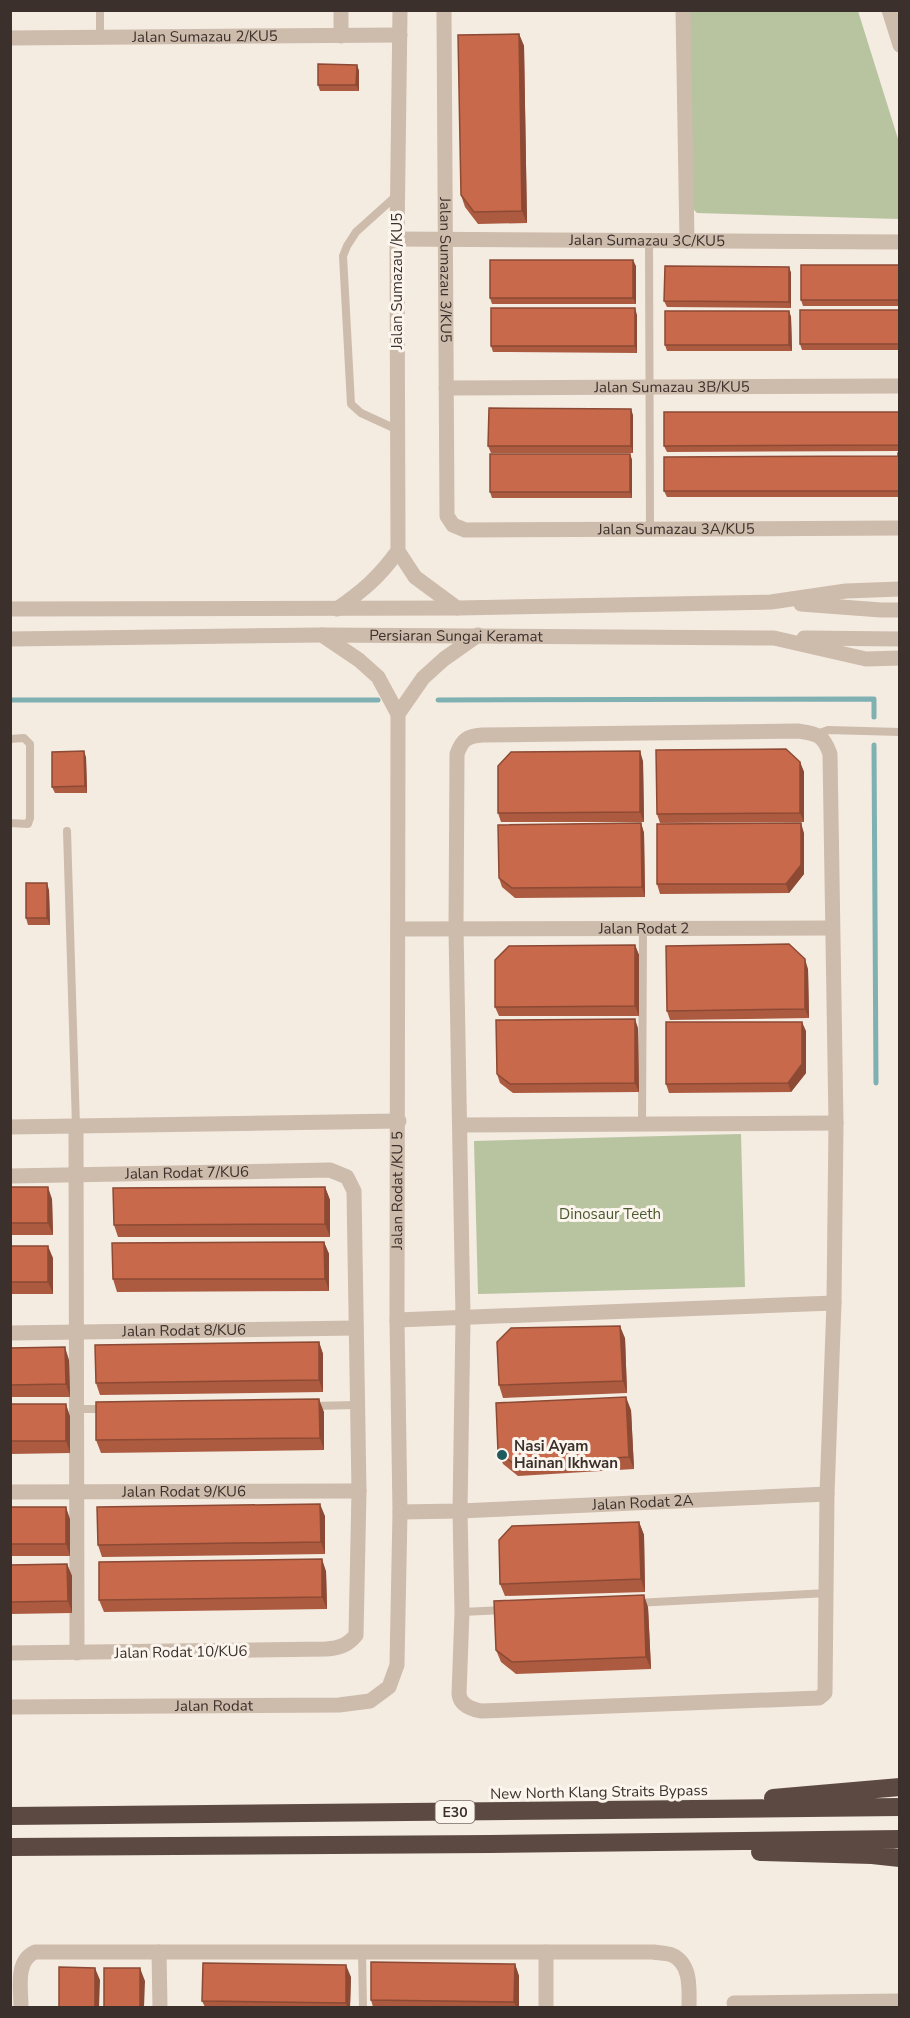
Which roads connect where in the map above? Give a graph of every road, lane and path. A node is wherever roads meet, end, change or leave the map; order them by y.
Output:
1 (100, 10) edge
2 (341, 10) edge
3 (400, 10) edge
4 (444, 10) edge
5 (683, 10) edge
6 (889, 10) edge
7 (341, 36) junction
8 (400, 36) junction
9 (10, 38) edge
10 (100, 38) junction
11 (900, 45) edge
12 (397, 195) junction
13 (397, 239) junction
14 (444, 241) junction
15 (648, 241) junction
16 (687, 241) junction
17 (900, 242) edge
18 (900, 386) edge
19 (650, 387) junction
20 (446, 388) junction
21 (398, 430) junction
22 (453, 525) joint
23 (900, 528) edge
24 (650, 529) junction
25 (398, 551) junction
26 (900, 589) edge
27 (774, 602) junction
28 (458, 608) junction
29 (10, 609) edge
30 (337, 609) junction
31 (900, 610) edge
32 (322, 635) junction
33 (478, 635) junction
34 (774, 638) junction
35 (10, 639) edge
36 (900, 639) edge
37 (900, 658) edge
38 (398, 714) junction
39 (900, 732) edge
40 (817, 734) junction
41 (10, 739) edge
42 (10, 824) edge
43 (67, 831) dead end
44 (456, 928) junction
45 (643, 928) junction
46 (832, 928) junction
47 (398, 929) junction
48 (399, 1122) junction
49 (836, 1123) junction
50 (642, 1124) junction
51 (461, 1125) junction
52 (76, 1126) junction
53 (10, 1127) edge
54 (10, 1176) edge
55 (77, 1176) junction
56 (834, 1303) junction
57 (463, 1318) junction
58 (397, 1320) junction
59 (356, 1328) junction
60 (78, 1331) junction
61 (10, 1333) edge
62 (357, 1405) junction
63 (299, 1406) edge
64 (112, 1408) edge
65 (72, 1409) junction
66 (359, 1491) junction
67 (10, 1492) edge
68 (77, 1492) junction
69 (827, 1494) junction
70 (460, 1511) junction
71 (400, 1512) junction
72 (827, 1593) junction
73 (627, 1603) edge
74 (509, 1610) edge
75 (462, 1612) junction
76 (10, 1653) edge
77 (77, 1653) junction
78 (397, 1665) joint
79 (10, 1707) edge
80 (900, 1787) edge
81 (900, 1807) edge
82 (685, 1809) junction
83 (10, 1816) edge
84 (900, 1839) edge
85 (489, 1844) junction
86 (10, 1847) edge
87 (900, 1858) edge
88 (159, 1952) junction
89 (362, 1952) junction
90 (546, 1952) junction
91 (900, 2001) edge
92 (734, 2003) dead end
93 (844, 2004) edge
94 (21, 2007) edge
95 (160, 2007) edge
96 (363, 2007) edge
97 (546, 2007) edge
98 (689, 2007) edge

1 - 10 lane
2 - 7 street
3 - 8 street, Jalan Sumazau /KU5
4 - 14 street, Jalan Sumazau 3/KU5
5 - 16 street
6 - 11 street
7 - 8 street, Jalan Sumazau 2/KU5
7 - 10 street, Jalan Sumazau 2/KU5
8 - 12 street, Jalan Sumazau /KU5
9 - 10 street, Jalan Sumazau 2/KU5
12 - 13 street, Jalan Sumazau /KU5
12 - 21 lane
13 - 14 street, Jalan Sumazau 3C/KU5
13 - 21 street, Jalan Sumazau /KU5
14 - 15 street, Jalan Sumazau 3C/KU5
14 - 20 street, Jalan Sumazau 3/KU5
15 - 16 street, Jalan Sumazau 3C/KU5
15 - 19 lane
16 - 17 street, Jalan Sumazau 3C/KU5
18 - 19 street, Jalan Sumazau 3B/KU5
19 - 20 street, Jalan Sumazau 3B/KU5
19 - 24 lane
20 - 22 street, Jalan Sumazau 3/KU5
21 - 25 street, Jalan Sumazau /KU5
22 - 24 street, Jalan Sumazau 3A/KU5
23 - 24 street, Jalan Sumazau 3A/KU5
25 - 28 street
25 - 30 street
26 - 27 street, Persiaran Sungai Keramat
27 - 28 street, Persiaran Sungai Keramat
27 - 31 street
28 - 30 street, Persiaran Sungai Keramat
29 - 30 street, Persiaran Sungai Keramat
32 - 33 street, Persiaran Sungai Keramat
32 - 35 street, Persiaran Sungai Keramat
32 - 38 street
33 - 34 street, Persiaran Sungai Keramat
33 - 38 street
34 - 36 street
34 - 37 street, Persiaran Sungai Keramat
38 - 47 street, Jalan Rodat /KU 5
39 - 40 lane
40 - 44 street
40 - 46 street
41 - 42 lane
43 - 52 lane
44 - 45 street, Jalan Rodat 2
44 - 47 street, Jalan Rodat 2
44 - 51 street
45 - 46 street, Jalan Rodat 2
45 - 50 lane
46 - 49 street
47 - 48 street, Jalan Rodat /KU 5
48 - 52 street
48 - 58 street, Jalan Rodat /KU 5
49 - 50 street
49 - 56 street
50 - 51 street
51 - 57 street
52 - 53 street
52 - 55 street
54 - 55 street, Jalan Rodat 7/KU6
55 - 59 street, Jalan Rodat 7/KU6
55 - 60 street
56 - 57 street
56 - 69 street
57 - 58 street
57 - 70 street
58 - 71 street, Jalan Rodat /KU 5
59 - 60 street, Jalan Rodat 8/KU6
59 - 62 street
60 - 61 street, Jalan Rodat 8/KU6
60 - 65 street
62 - 63 lane
62 - 66 street
64 - 65 lane
65 - 68 street
66 - 68 street, Jalan Rodat 9/KU6
66 - 77 street, Jalan Rodat 10/KU6
67 - 68 street, Jalan Rodat 9/KU6
68 - 77 street
69 - 70 street, Jalan Rodat 2A
69 - 72 street
70 - 71 street, Jalan Rodat 2A
70 - 75 street
71 - 78 street, Jalan Rodat /KU 5
72 - 73 lane
72 - 75 street
74 - 75 lane
76 - 77 street, Jalan Rodat 10/KU6
78 - 79 street, Jalan Rodat
80 - 82 highway
81 - 82 highway, New North Klang Straits Bypass / E30
82 - 83 highway, New North Klang Straits Bypass / E30
84 - 85 highway, E30
85 - 86 highway, E30
85 - 87 highway
88 - 89 street
88 - 94 street
88 - 95 street
89 - 90 street
89 - 96 lane
90 - 97 street
90 - 98 street
91 - 93 street
92 - 93 street

